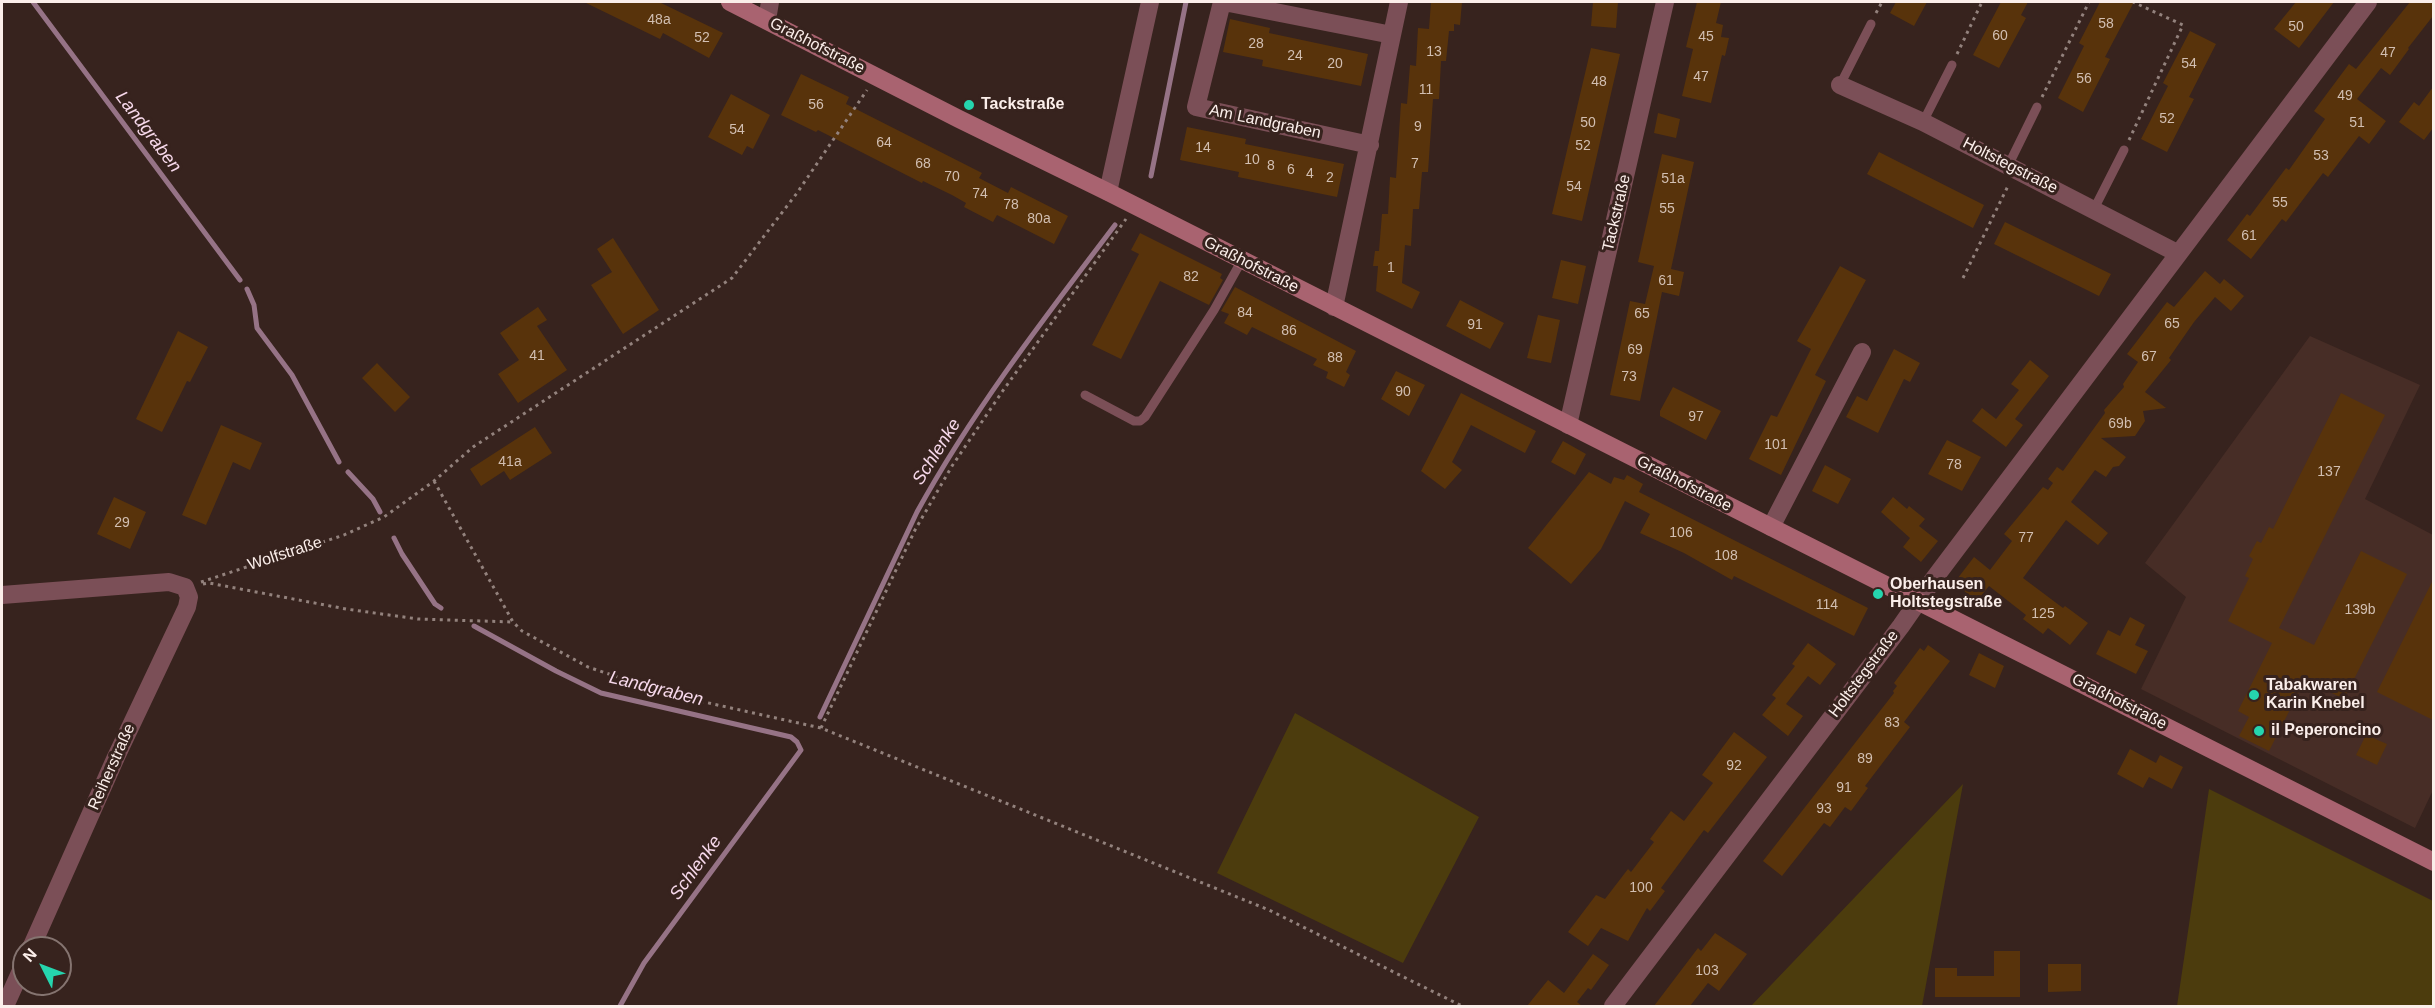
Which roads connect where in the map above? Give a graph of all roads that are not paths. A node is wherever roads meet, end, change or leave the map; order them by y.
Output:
1 (730, 2) edge
2 (770, 2) edge
3 (1150, 2) edge
4 (1223, 2) edge
5 (1399, 2) edge
6 (1665, 2) edge
7 (2368, 2) edge
8 (766, 20) junction
9 (1871, 24) dead end
10 (1392, 35) junction
11 (1952, 65) road end
12 (1840, 85) joint
13 (2037, 107) road end
14 (1923, 122) junction
15 (1370, 145) junction
16 (2124, 150) road end
17 (2012, 168) junction
18 (1108, 192) junction
19 (2094, 208) junction
20 (2177, 253) junction
21 (1242, 260) junction
22 (1334, 307) junction
23 (1862, 351) dead end
24 (1084, 395) dead end
25 (1568, 425) junction
26 (1771, 527) junction
27 (2, 596) edge
28 (1919, 601) junction
29 (2433, 862) edge
30 (36, 936) edge
31 (12, 991) edge
32 (5, 1006) edge
33 (1613, 1006) edge

1 - 8 street, Graßhofstraße
2 - 8 street
3 - 18 street
4 - 10 street, Am Landgraben
4 - 15 street, Am Landgraben
5 - 10 street
6 - 25 street, Tackstraße
7 - 20 street, Holtstegstraße
8 - 18 street, Graßhofstraße
9 - 12 lane
10 - 15 street
11 - 14 lane
12 - 14 street, Holtstegstraße
13 - 17 lane
14 - 17 street, Holtstegstraße
15 - 22 street
16 - 19 lane
17 - 19 street, Holtstegstraße
18 - 21 street, Graßhofstraße
19 - 20 street, Holtstegstraße
20 - 28 street, Holtstegstraße
21 - 22 street, Graßhofstraße
21 - 24 lane
22 - 25 street, Graßhofstraße
23 - 26 street
25 - 26 street, Graßhofstraße
26 - 28 street, Graßhofstraße
27 - 30 street, Reiherstraße
28 - 29 street, Graßhofstraße
28 - 33 street, Holtstegstraße
31 - 32 street

